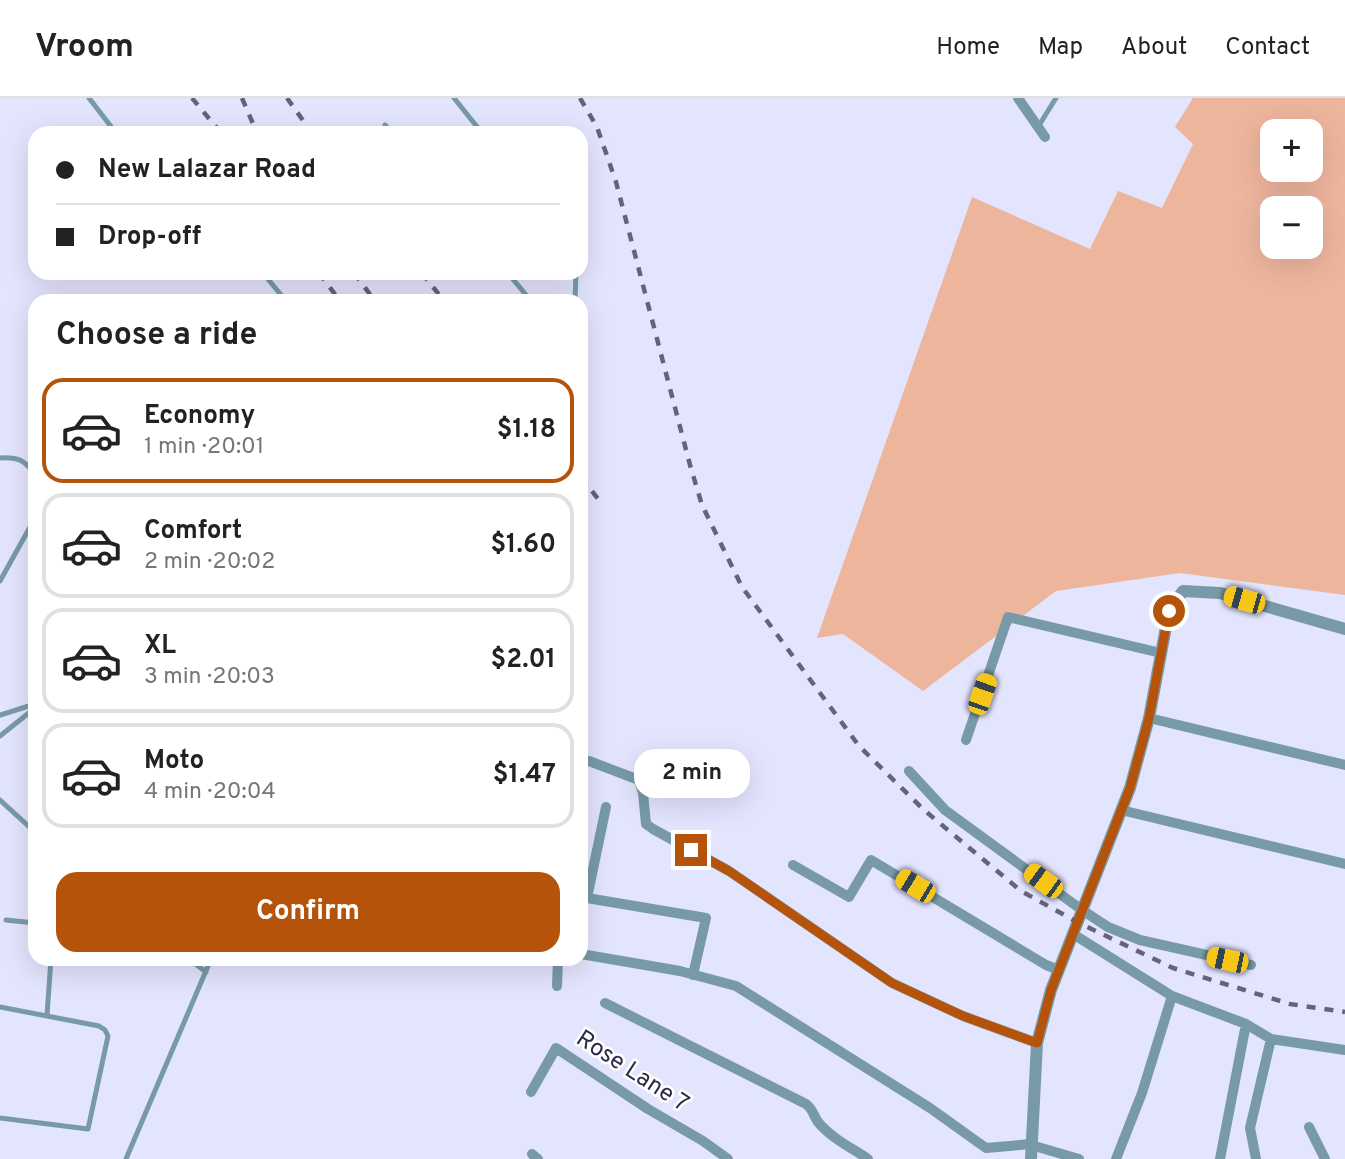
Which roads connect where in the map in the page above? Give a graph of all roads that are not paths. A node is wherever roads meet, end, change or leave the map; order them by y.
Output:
1 (89, 98) edge
2 (454, 98) edge
3 (1018, 98) edge
4 (1056, 98) edge
5 (111, 126) edge
6 (476, 126) edge
7 (1038, 127) junction
8 (1045, 137) dead end
9 (269, 280) edge
10 (514, 280) edge
11 (281, 294) edge
12 (525, 294) edge
13 (0, 458) edge
14 (28, 464) edge
15 (28, 531) edge
16 (0, 581) edge
17 (1345, 629) edge
18 (1161, 653) junction
19 (28, 708) edge
20 (28, 712) edge
21 (0, 715) edge
22 (1149, 718) junction
23 (0, 736) edge
24 (966, 740) dead end
25 (589, 761) dead end
26 (1345, 765) edge
27 (909, 771) dead end
28 (0, 800) edge
29 (606, 807) dead end
30 (1121, 810) junction
31 (28, 826) edge
32 (1345, 864) edge
33 (793, 865) dead end
34 (588, 881) edge
35 (588, 898) edge
36 (1082, 910) junction
37 (6, 920) dead end
38 (28, 922) edge
39 (1073, 934) junction
40 (588, 955) edge
41 (1251, 965) dead end
42 (50, 966) edge
43 (198, 966) edge
44 (208, 966) edge
45 (557, 966) edge
46 (1059, 970) junction
47 (206, 972) junction
48 (693, 975) junction
49 (556, 986) dead end
50 (1172, 996) junction
51 (605, 1003) dead end
52 (0, 1007) edge
53 (47, 1015) junction
54 (1245, 1024) junction
55 (1271, 1040) junction
56 (1037, 1043) junction
57 (1345, 1050) edge
58 (531, 1092) dead end
59 (0, 1118) edge
60 (1309, 1127) dead end
61 (1031, 1145) junction
62 (126, 1159) edge
63 (728, 1159) edge
64 (868, 1159) edge
65 (1031, 1159) edge
66 (1079, 1159) edge
67 (1116, 1159) edge
68 (1220, 1159) edge
69 (1256, 1159) edge
70 (1325, 1159) edge

1 - 5 lane
2 - 6 lane
3 - 7 street
4 - 7 lane
7 - 8 street
9 - 11 lane
10 - 12 lane
13 - 14 lane
15 - 16 lane
17 - 18 street
18 - 22 street
18 - 24 street
19 - 21 lane
20 - 23 lane
22 - 26 street
22 - 30 street
25 - 56 street
27 - 36 street
28 - 31 lane
29 - 34 street
30 - 32 street
30 - 36 street
33 - 46 street
35 - 48 street
36 - 39 street
36 - 41 street
37 - 38 lane
39 - 46 street
39 - 50 street
40 - 48 street
42 - 53 lane
43 - 47 lane
44 - 47 lane
45 - 49 street
46 - 56 street
47 - 62 lane
48 - 61 street
50 - 54 street
50 - 67 street
51 - 64 street
52 - 53 lane
53 - 59 lane
54 - 55 street
54 - 68 street
55 - 57 street
55 - 69 street
56 - 61 street
58 - 63 street, Rose Lane 7
60 - 70 street
61 - 65 street
61 - 66 street

